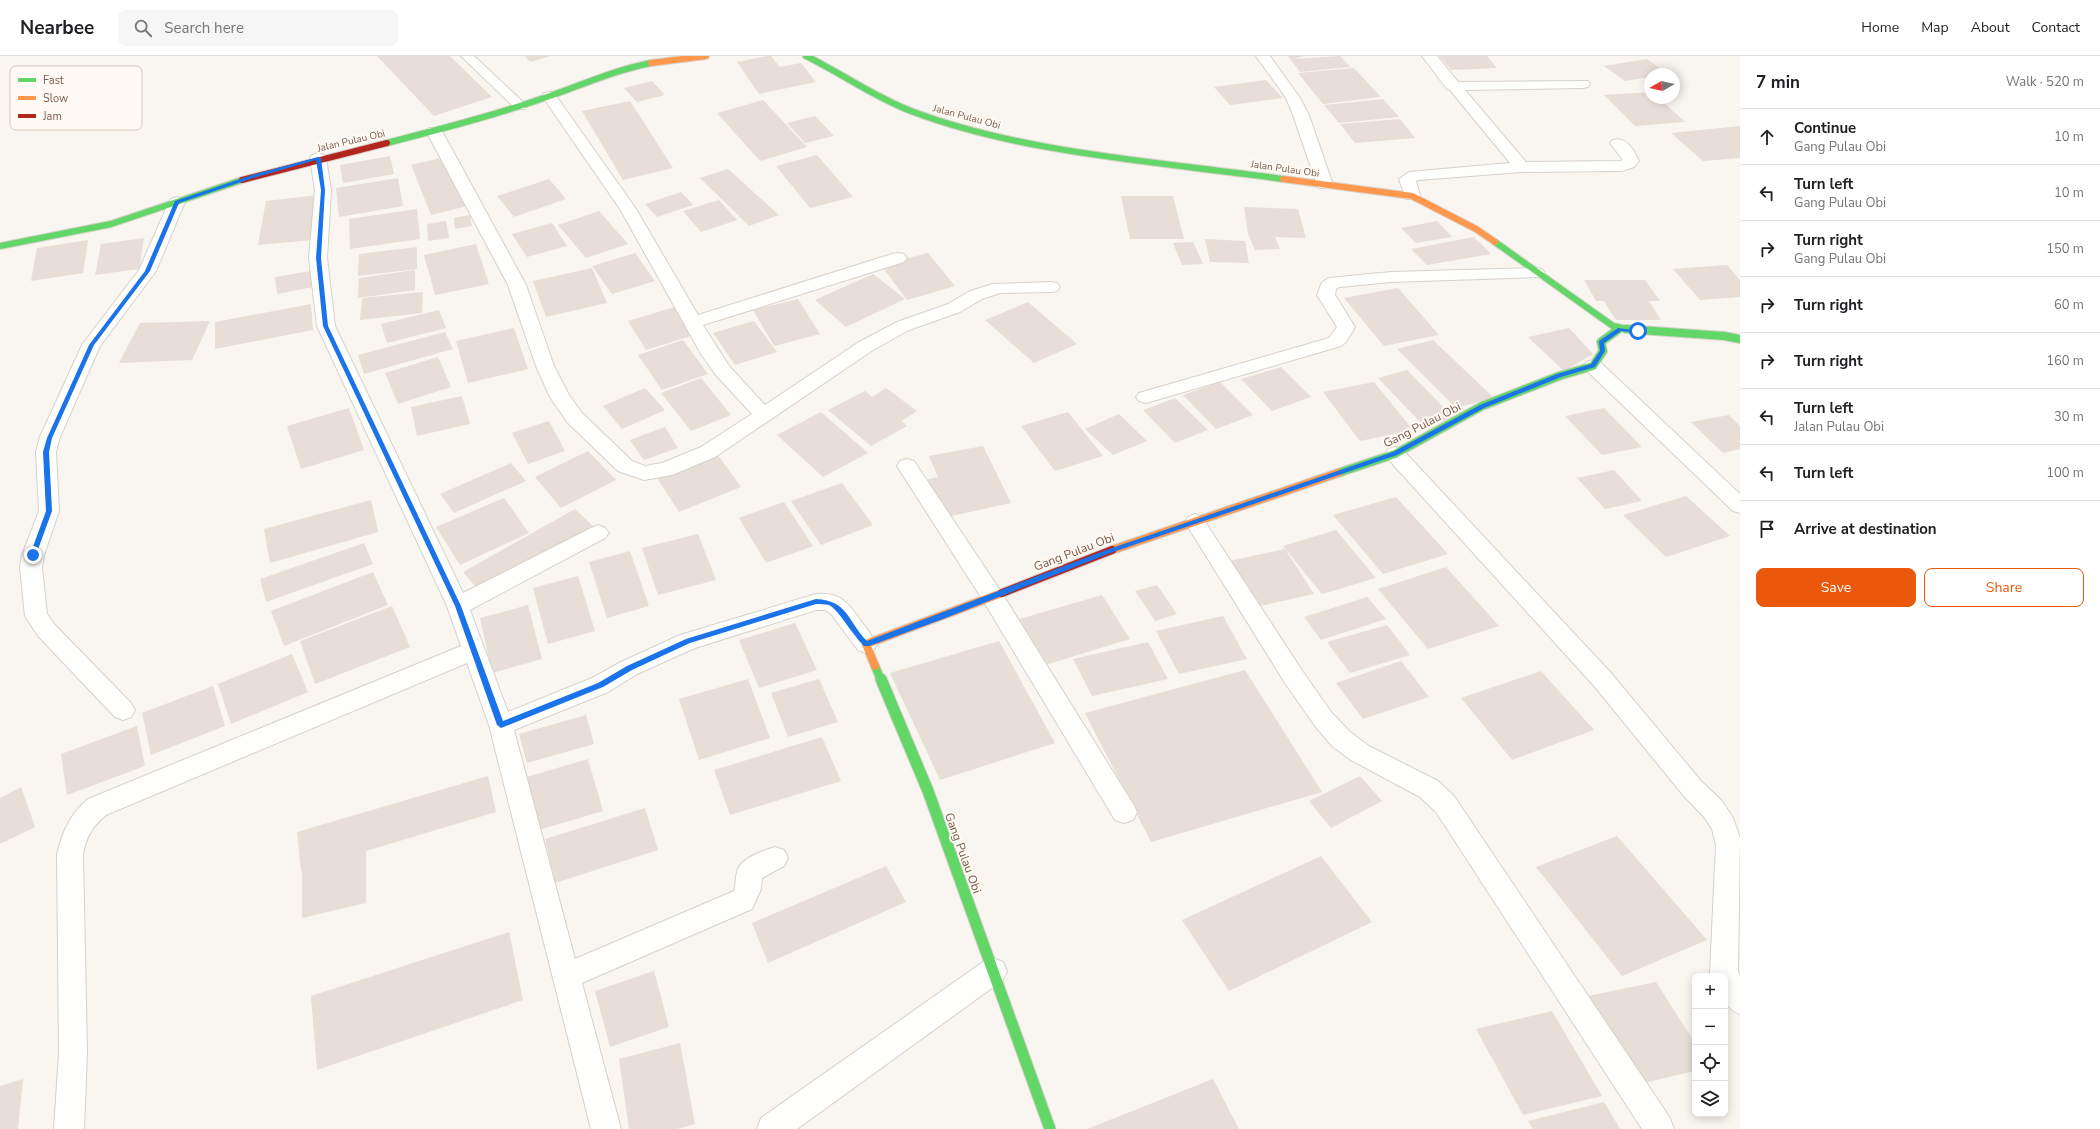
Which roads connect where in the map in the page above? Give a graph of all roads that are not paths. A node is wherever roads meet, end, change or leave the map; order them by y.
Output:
1 (467, 56) edge
2 (706, 56) edge
3 (806, 56) edge
4 (1263, 56) edge
5 (1429, 56) edge
6 (669, 58) edge
7 (1583, 84) dead end
8 (1452, 86) junction
9 (549, 96) junction
10 (520, 106) junction
11 (434, 131) junction
12 (1618, 143) dead end
13 (318, 158) junction
14 (1522, 167) junction
15 (1325, 185) junction
16 (1412, 196) junction
17 (176, 202) junction
18 (0, 246) edge
19 (898, 258) dead end
20 (1536, 273) junction
21 (1051, 287) dead end
22 (693, 322) junction
23 (1620, 329) junction
24 (1740, 339) edge
25 (1593, 366) junction
26 (1146, 396) dead end
27 (763, 414) junction
28 (1395, 454) junction
29 (907, 466) dead end
30 (1740, 506) edge
31 (1195, 522) junction
32 (598, 533) dead end
33 (992, 596) junction
34 (458, 606) junction
35 (866, 644) junction
36 (473, 651) junction
37 (123, 710) dead end
38 (501, 725) junction
39 (1124, 812) dead end
40 (775, 858) dead end
41 (993, 971) junction
42 (567, 976) junction
43 (1740, 1001) edge
44 (69, 1129) edge
45 (606, 1129) edge
46 (772, 1129) edge
47 (1050, 1129) edge
48 (1659, 1129) edge

1 - 10 lane
2 - 6 street, Jalan Pulau Obi
3 - 15 street, Jalan Pulau Obi
4 - 15 street
5 - 8 street
6 - 9 street, Jalan Pulau Obi
7 - 8 street
8 - 14 street
9 - 10 street, Jalan Pulau Obi
9 - 22 street
10 - 11 street, Jalan Pulau Obi
11 - 13 street, Jalan Pulau Obi
11 - 27 street
12 - 14 street
13 - 17 street, Jalan Pulau Obi
13 - 34 street
14 - 16 street
15 - 16 street, Jalan Pulau Obi
16 - 20 street, Jalan Pulau Obi
17 - 18 street, Jalan Pulau Obi
17 - 37 street
19 - 22 street
20 - 23 street, Jalan Pulau Obi
20 - 26 street
21 - 27 street
22 - 27 street
23 - 24 street, Jalan Pulau Obi
23 - 25 street
25 - 28 street, Gang Pulau Obi
25 - 30 street
28 - 31 street, Gang Pulau Obi
28 - 43 street
29 - 33 street
31 - 33 street, Gang Pulau Obi
31 - 48 street
32 - 34 street
33 - 35 street, Gang Pulau Obi
33 - 39 street
34 - 36 street
35 - 38 street
35 - 41 street, Gang Pulau Obi
36 - 38 street
36 - 44 street
38 - 42 street
40 - 42 street
41 - 46 street
41 - 47 street, Gang Pulau Obi
42 - 45 street

